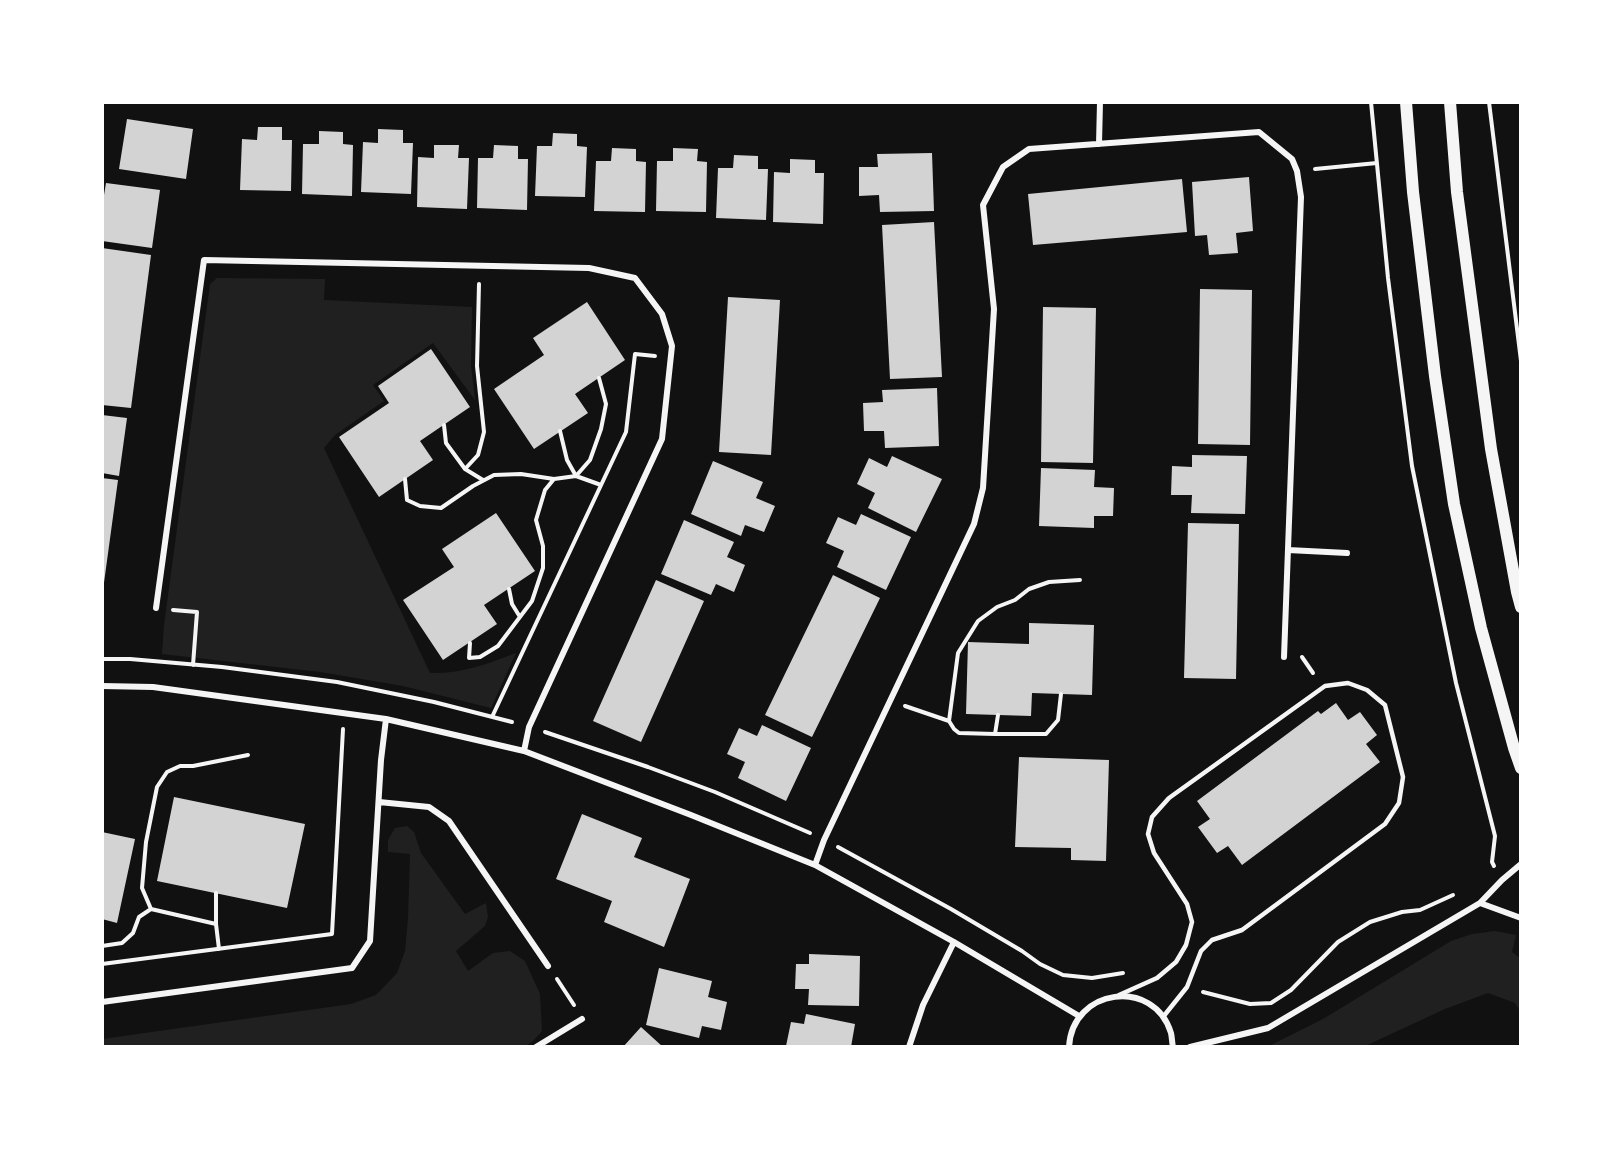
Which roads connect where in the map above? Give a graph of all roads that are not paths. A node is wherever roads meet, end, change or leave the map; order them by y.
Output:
1 (1100, 102) edge
2 (1406, 102) edge
3 (1450, 102) edge
4 (1099, 144) junction
5 (1288, 550) junction
6 (1347, 553) dead end
7 (1521, 607) edge
8 (156, 608) road end
9 (1284, 657) dead end
10 (102, 686) edge
11 (386, 719) junction
12 (524, 751) junction
13 (1521, 768) edge
14 (379, 802) junction
15 (1521, 864) edge
16 (815, 865) junction
17 (1480, 903) junction
18 (1521, 918) edge
19 (954, 942) junction
20 (548, 966) road end
21 (1119, 995) junction
22 (102, 1002) edge
23 (1079, 1016) junction
24 (1163, 1017) junction
25 (582, 1019) road end
26 (536, 1047) edge
27 (909, 1047) edge
28 (1069, 1047) edge
29 (1173, 1047) edge
30 (1190, 1047) edge

1 - 4 street
2 - 13 main road
3 - 7 main road
4 - 5 street
4 - 16 street
5 - 6 street
5 - 9 street
8 - 12 street
10 - 11 street
11 - 12 street
11 - 14 street
12 - 16 street
14 - 20 street
14 - 22 street
15 - 17 street
16 - 19 street
17 - 18 street
17 - 30 street
19 - 23 street
19 - 27 street
21 - 23 street
21 - 24 street
21 - 24 lane
23 - 28 street
24 - 29 street
25 - 26 street

